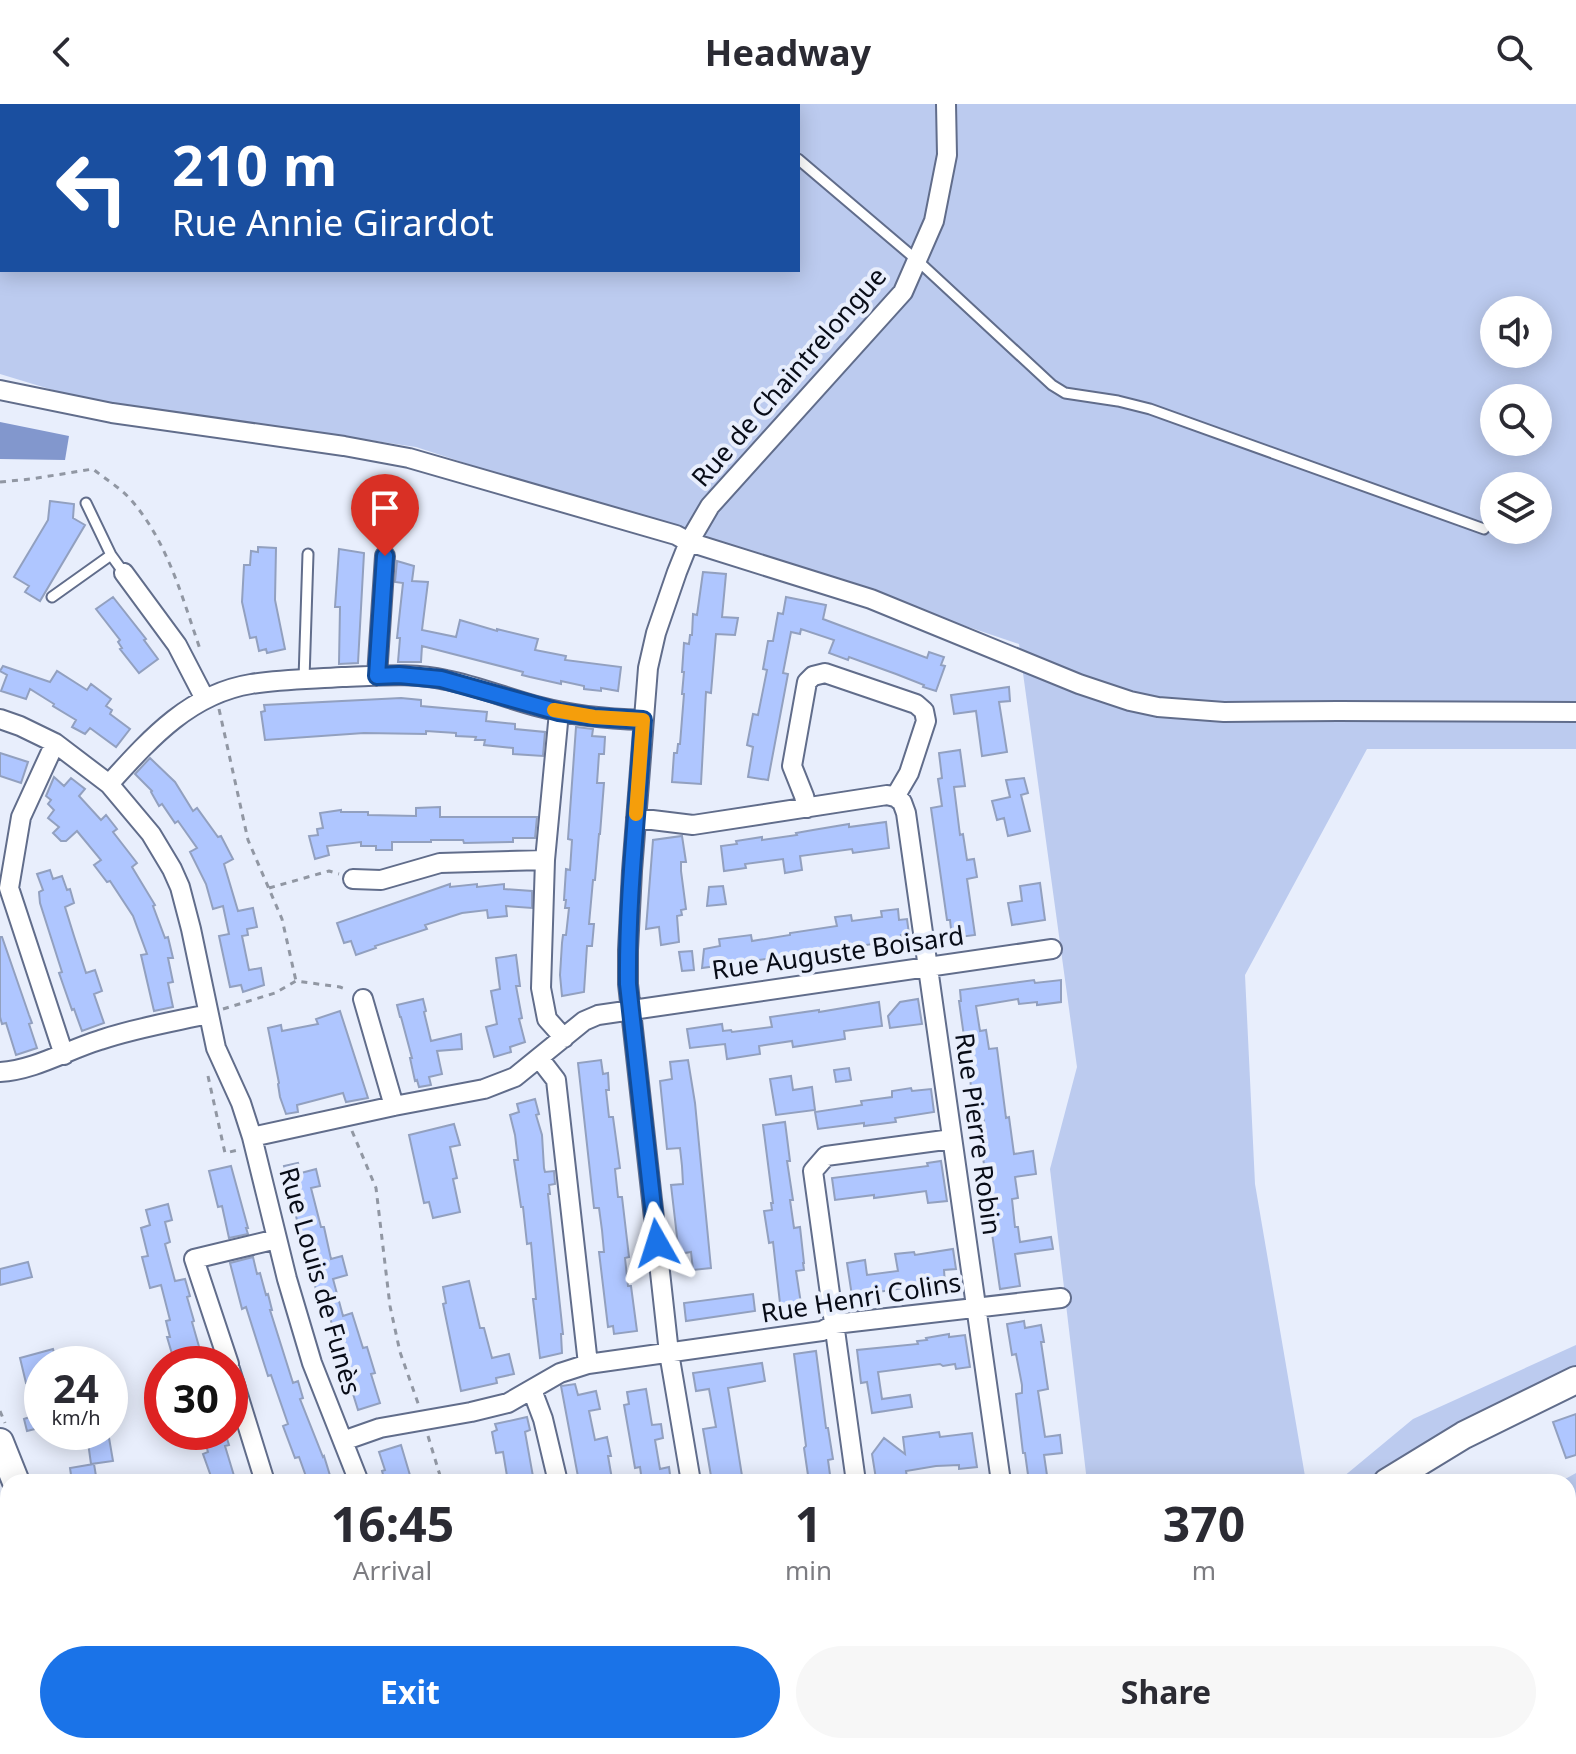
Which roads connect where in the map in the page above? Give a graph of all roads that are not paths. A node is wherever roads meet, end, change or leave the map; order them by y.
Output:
1 (946, 104) edge
2 (800, 161) edge
3 (918, 261) junction
4 (0, 390) edge
5 (86, 503) dead end
6 (1480, 528) edge
7 (689, 542) junction
8 (308, 554) dead end
9 (111, 555) junction
10 (385, 556) dead end
11 (124, 573) joint
12 (52, 597) dead end
13 (377, 676) junction
14 (304, 679) junction
15 (205, 699) junction
16 (559, 712) junction
17 (1576, 712) edge
18 (0, 719) edge
19 (643, 720) junction
20 (55, 743) junction
21 (109, 784) junction
22 (895, 797) junction
23 (807, 808) junction
24 (636, 818) junction
25 (545, 860) junction
26 (353, 879) road end
27 (1052, 949) dead end
28 (928, 967) junction
29 (363, 999) road end
30 (631, 1009) junction
31 (208, 1014) junction
32 (564, 1038) junction
33 (64, 1055) junction
34 (539, 1058) junction
35 (0, 1072) edge
36 (394, 1106) junction
37 (952, 1139) junction
38 (254, 1143) junction
39 (277, 1239) junction
40 (1061, 1298) dead end
41 (976, 1306) junction
42 (835, 1324) junction
43 (222, 1346) edge
44 (669, 1353) junction
45 (588, 1364) junction
46 (1576, 1380) edge
47 (532, 1390) junction
48 (248, 1427) edge
49 (343, 1441) junction
50 (0, 1442) edge
51 (13, 1474) edge
52 (263, 1474) edge
53 (356, 1474) edge
54 (556, 1474) edge
55 (690, 1474) edge
56 (855, 1474) edge
57 (1000, 1474) edge
58 (1400, 1474) edge

1 - 3 street, Rue de Chaintrelongue
2 - 3 lane
3 - 6 lane
3 - 7 street, Rue de Chaintrelongue
4 - 7 street
5 - 9 lane
7 - 17 street
7 - 19 street, Rue de Chaintrelongue
8 - 14 lane
9 - 11 lane
9 - 12 lane
10 - 13 street
11 - 15 street
13 - 14 street
13 - 16 street
14 - 15 street
15 - 21 street
16 - 19 street
16 - 25 street
18 - 20 street, Rue Louis de Funès
19 - 24 street, Rue de Chaintrelongue
20 - 21 street, Rue Louis de Funès
20 - 33 street
21 - 31 street, Rue Louis de Funès
22 - 23 street
22 - 23 street
22 - 28 street, Rue Pierre Robin
23 - 24 street
24 - 30 street, Rue de Chaintrelongue
25 - 26 street
25 - 32 street
27 - 28 street, Rue Auguste Boisard
28 - 30 street, Rue Auguste Boisard
28 - 37 street, Rue Pierre Robin
29 - 36 street
30 - 32 street, Rue Auguste Boisard
30 - 44 street, Rue de Chaintrelongue
31 - 33 street
31 - 38 street, Rue Louis de Funès
32 - 34 street, Rue Auguste Boisard
33 - 35 street
34 - 36 street, Rue Auguste Boisard
34 - 45 street
36 - 38 street, Rue Auguste Boisard
37 - 41 street, Rue Pierre Robin
37 - 42 street
38 - 39 street, Rue Louis de Funès
39 - 43 street
39 - 49 street, Rue Louis de Funès
40 - 41 street, Rue Henri Colins
41 - 42 street, Rue Henri Colins
41 - 57 street, Rue Pierre Robin
42 - 44 street, Rue Henri Colins
42 - 56 street
44 - 45 street, Rue Henri Colins
44 - 55 street, Rue de Chaintrelongue
45 - 47 street, Rue Henri Colins
46 - 58 street
47 - 49 street, Rue Henri Colins
47 - 54 street
48 - 52 street
49 - 53 street, Rue Louis de Funès
50 - 51 street

